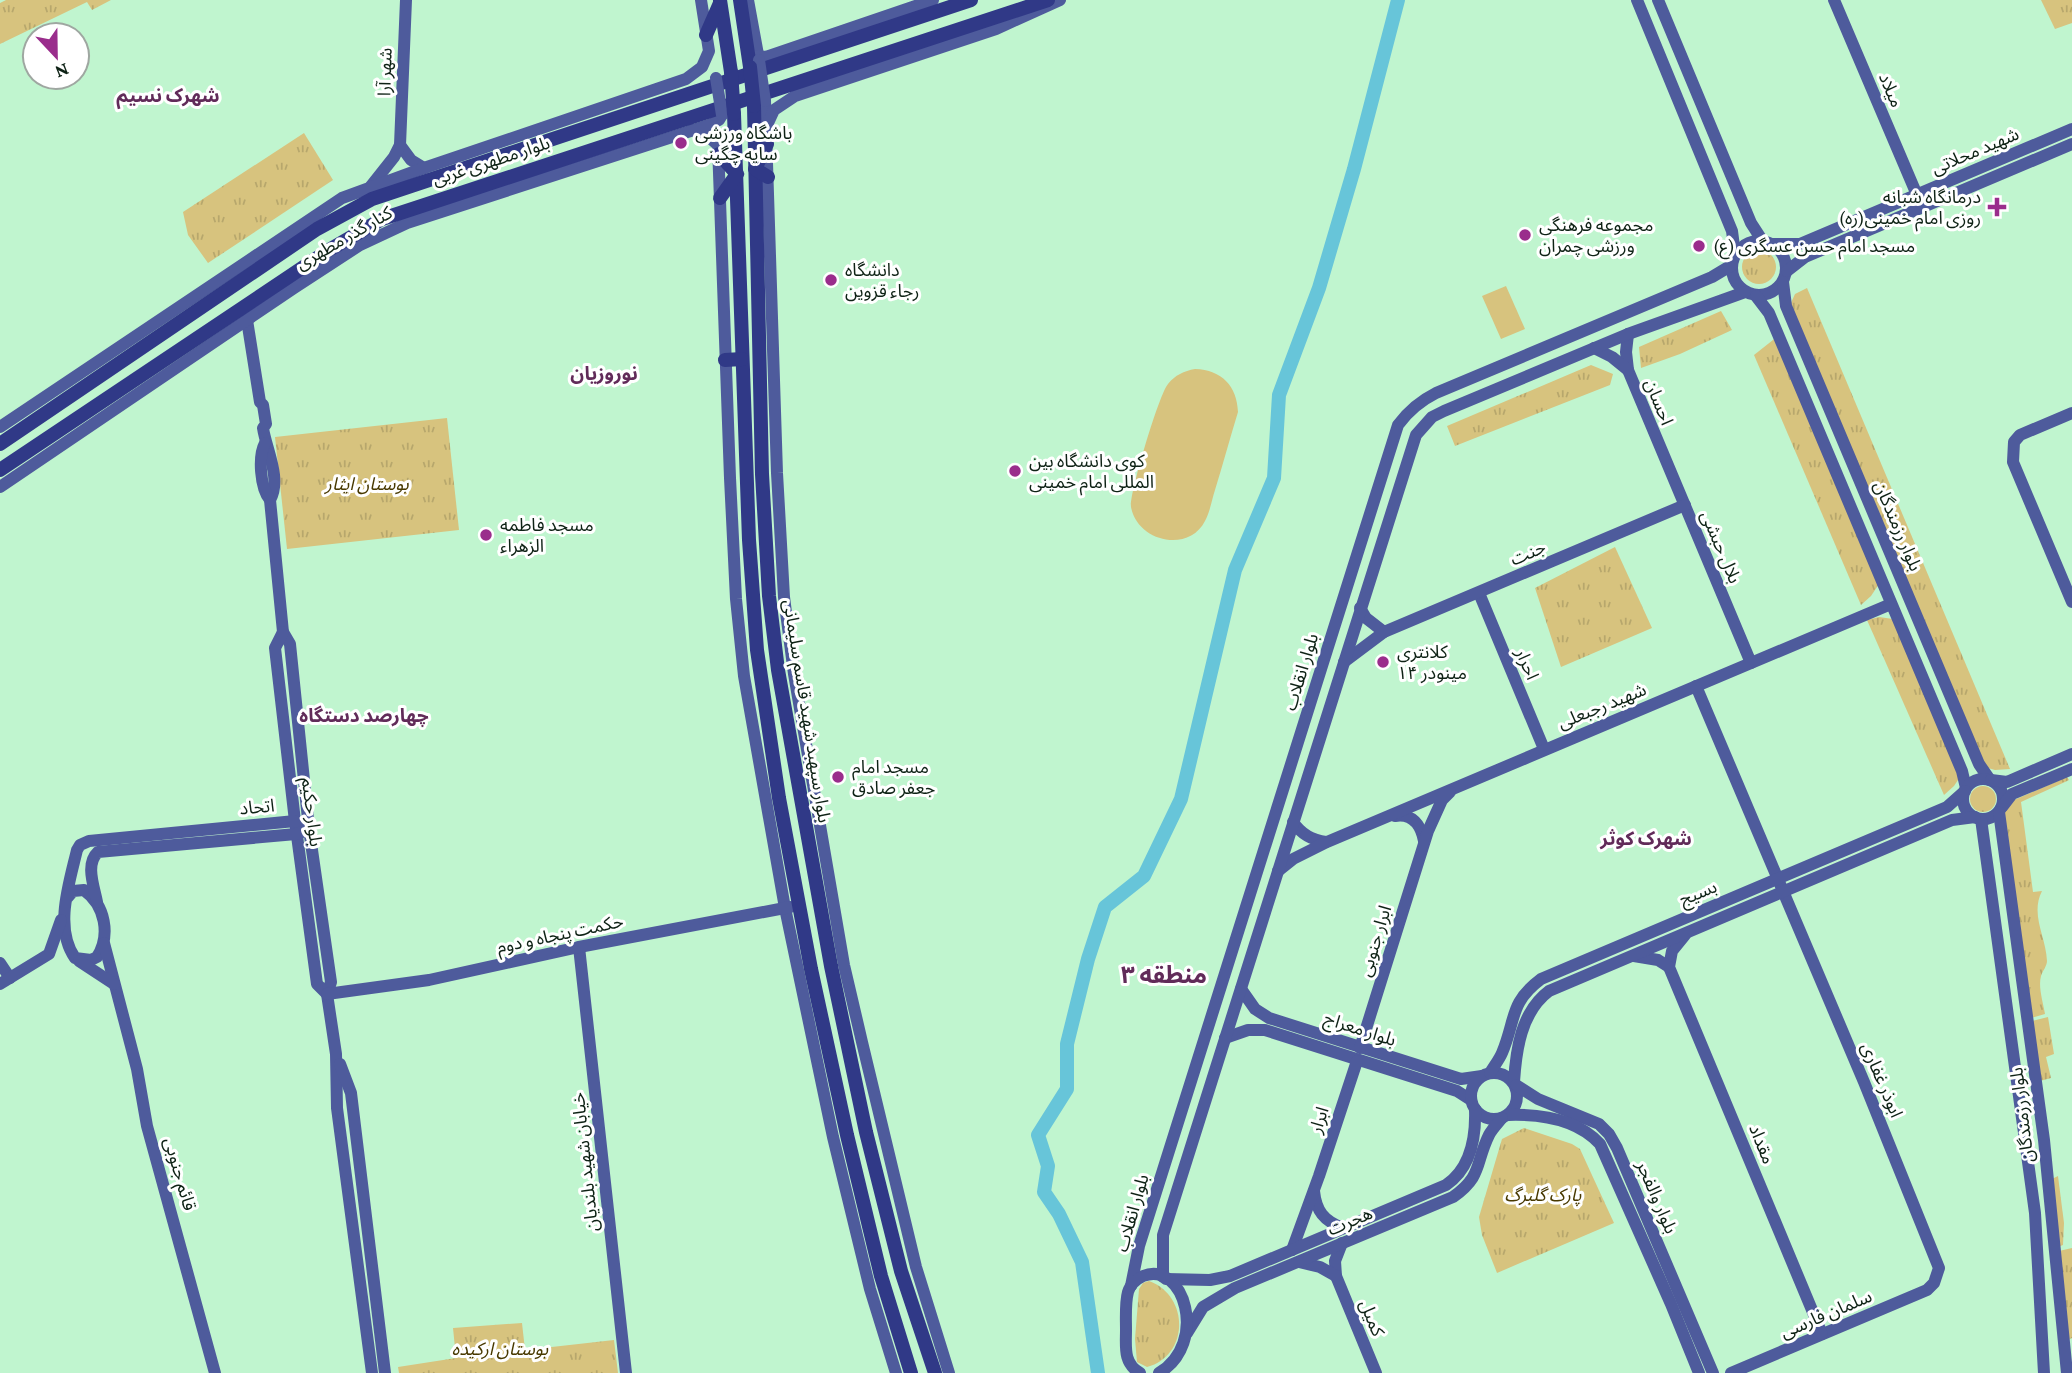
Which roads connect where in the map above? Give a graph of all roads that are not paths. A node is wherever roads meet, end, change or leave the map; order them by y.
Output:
1 (406, 0) edge
2 (701, 0) edge
3 (933, 0) edge
4 (971, 0) edge
5 (1048, 0) edge
6 (1060, 0) edge
7 (1637, 0) edge
8 (1658, 0) edge
9 (1834, 0) edge
10 (719, 1) edge
11 (746, 2) edge
12 (706, 34) junction
13 (756, 61) junction
14 (686, 79) junction
15 (760, 103) junction
16 (728, 114) junction
17 (767, 126) junction
18 (2072, 129) edge
19 (691, 130) junction
20 (767, 144) junction
21 (2072, 144) edge
22 (400, 145) junction
23 (719, 154) junction
24 (424, 168) junction
25 (755, 169) junction
26 (737, 174) junction
27 (768, 177) junction
28 (370, 186) junction
29 (1917, 195) junction
30 (720, 198) junction
31 (1768, 242) junction
32 (1733, 260) junction
33 (304, 267) junction
34 (1785, 276) junction
35 (295, 288) junction
36 (1751, 294) junction
37 (247, 320) junction
38 (156, 321) junction
39 (1628, 334) junction
40 (1560, 341) junction
41 (142, 348) junction
42 (1594, 348) junction
43 (742, 359) junction
44 (1567, 359) junction
45 (725, 360) junction
46 (174, 369) junction
47 (1628, 370) junction
48 (142, 375) junction
49 (2072, 413) edge
50 (45, 414) junction
51 (0, 428) edge
52 (20, 431) junction
53 (58, 432) junction
54 (0, 444) edge
55 (1659, 446) joint
56 (32, 449) junction
57 (0, 470) edge
58 (0, 487) edge
59 (1685, 505) junction
60 (732, 527) junction
61 (749, 540) junction
62 (734, 551) junction
63 (1479, 593) junction
64 (2072, 602) edge
65 (1891, 604) junction
66 (1360, 608) junction
67 (283, 632) junction
68 (1384, 632) junction
69 (757, 650) junction
70 (1343, 662) junction
71 (1751, 663) junction
72 (744, 677) junction
73 (1696, 686) junction
74 (1544, 749) junction
75 (806, 752) junction
76 (2072, 754) edge
77 (795, 766) junction
78 (2072, 769) edge
79 (1991, 780) junction
80 (1455, 788) junction
81 (1966, 790) junction
82 (800, 792) junction
83 (779, 797) junction
84 (2000, 809) junction
85 (1388, 816) junction
86 (1978, 818) junction
87 (805, 819) junction
88 (295, 821) junction
89 (784, 822) junction
90 (1293, 822) junction
91 (309, 829) junction
92 (296, 835) junction
93 (1327, 842) junction
94 (1425, 845) junction
95 (1278, 871) junction
96 (1777, 879) junction
97 (1782, 892) junction
98 (97, 902) junction
99 (65, 905) junction
100 (792, 907) junction
101 (830, 922) junction
102 (1687, 932) junction
103 (104, 942) junction
104 (579, 947) junction
105 (49, 954) junction
106 (1632, 956) junction
107 (76, 958) junction
108 (0, 963) edge
109 (1669, 967) junction
110 (5, 981) edge
111 (114, 984) junction
112 (1241, 989) junction
113 (327, 995) junction
114 (1267, 1024) junction
115 (1225, 1038) junction
116 (1360, 1048) junction
117 (336, 1054) junction
118 (1357, 1061) junction
119 (1486, 1074) junction
120 (1515, 1084) junction
121 (1473, 1104) junction
122 (1505, 1116) junction
123 (882, 1162) junction
124 (1314, 1190) junction
125 (1450, 1191) junction
126 (1343, 1228) junction
127 (1342, 1243) junction
128 (1295, 1256) junction
129 (1335, 1276) junction
130 (1165, 1278) junction
131 (1934, 1283) joint
132 (1131, 1286) junction
133 (1187, 1333) junction
134 (1822, 1334) junction
135 (923, 1338) junction
136 (902, 1346) junction
137 (932, 1366) edge
138 (1129, 1367) edge
139 (905, 1371) edge
140 (1164, 1371) edge
141 (215, 1373) edge
142 (372, 1373) edge
143 (385, 1373) edge
144 (626, 1373) edge
145 (949, 1373) edge
146 (1140, 1373) edge
147 (1376, 1373) edge
148 (1699, 1373) edge
149 (1713, 1373) edge
150 (1731, 1373) edge
151 (2044, 1373) edge
152 (2067, 1373) edge

1 - 22 main road, شهر آرا
2 - 12 main road, کنار گذر مطهری
3 - 13 main road
4 - 41 main road, بلوار مطهری غربی
5 - 33 main road, بلوار مطهری غربی
6 - 17 main road
7 - 32 main road
8 - 31 main road
9 - 29 main road, میلاد
10 - 12 main road
10 - 16 main road, بلوار سپهبد شهید قاسم سلیمانی, bridge
11 - 13 main road, بلوار سپهبد شهید قاسم سلیمانی
12 - 14 main road, کنار گذر مطهری
13 - 15 main road, بلوار سپهبد شهید قاسم سلیمانی, bridge
14 - 16 main road, bridge
14 - 24 main road, کنار گذر مطهری
15 - 17 main road
15 - 25 main road, بلوار سپهبد شهید قاسم سلیمانی
16 - 19 main road, کنار گذر مطهری
16 - 26 main road, بلوار سپهبد شهید قاسم سلیمانی
17 - 20 main road
18 - 29 main road, شهید محلاتی
19 - 23 main road
19 - 35 main road, کنار گذر مطهری
20 - 25 main road
20 - 27 main road
21 - 34 main road, شهید محلاتی
22 - 24 main road
22 - 28 main road
23 - 26 main road
23 - 30 main road
24 - 28 main road, کنار گذر مطهری
25 - 27 main road
25 - 77 main road, بلوار سپهبد شهید قاسم سلیمانی
26 - 30 main road
26 - 43 main road, بلوار سپهبد شهید قاسم سلیمانی
27 - 75 main road
28 - 38 main road, کنار گذر مطهری
29 - 31 main road, شهید محلاتی
30 - 45 main road
31 - 32 main road
31 - 34 main road
32 - 36 main road
32 - 40 main road, بلوار انقلاب
33 - 35 main road
33 - 48 main road, بلوار مطهری غربی
34 - 36 main road
34 - 79 main road, بلوار رزمندگان
35 - 37 main road, کنار گذر مطهری
36 - 39 main road, بلوار انقلاب
36 - 65 main road, بلوار رزمندگان
37 - 46 main road, کنار گذر مطهری
37 - 67 main road, بلوار حکیم
38 - 41 main road
38 - 51 main road, کنار گذر مطهری
39 - 42 main road, بلوار انقلاب
39 - 47 main road, احسان
40 - 44 main road
40 - 132 main road, بلوار انقلاب
41 - 50 main road, بلوار مطهری غربی
42 - 44 main road, بلوار انقلاب
42 - 47 main road, احسان
43 - 45 main road
43 - 61 main road, بلوار سپهبد شهید قاسم سلیمانی
44 - 66 main road, بلوار انقلاب
45 - 60 main road
46 - 48 main road
46 - 58 main road, کنار گذر مطهری
47 - 55 main road, احسان
48 - 53 main road, بلوار مطهری غربی
49 - 64 main road
50 - 52 main road, بلوار مطهری غربی
50 - 53 main road
52 - 54 main road, بلوار مطهری غربی
52 - 56 main road
53 - 56 main road, بلوار مطهری غربی
55 - 59 main road, بلال حبشی
56 - 57 main road, بلوار مطهری غربی
59 - 63 main road, جنت
59 - 71 main road, بلال حبشی
60 - 61 main road
60 - 62 main road
61 - 62 main road
61 - 69 main road, بلوار سپهبد شهید قاسم سلیمانی
62 - 72 main road
63 - 68 main road, جنت
63 - 74 main road, احرار
65 - 71 main road, شهید رجبعلی
65 - 81 main road, بلوار رزمندگان
66 - 68 main road
66 - 70 main road, بلوار انقلاب
67 - 88 main road, بلوار حکیم
67 - 91 main road, بلوار حکیم
68 - 70 main road, جنت
69 - 72 main road
69 - 83 main road, بلوار سپهبد شهید قاسم سلیمانی
70 - 90 main road, بلوار انقلاب
71 - 73 main road, شهید رجبعلی
72 - 100 main road
73 - 74 main road, شهید رجبعلی
73 - 96 main road
74 - 80 main road, شهید رجبعلی
75 - 77 main road
75 - 101 main road
76 - 79 main road
77 - 82 main road, بلوار سپهبد شهید قاسم سلیمانی
78 - 84 main road
79 - 81 main road
79 - 84 main road
80 - 85 main road, شهید رجبعلی
80 - 94 main road, ابرار جنوبی
81 - 86 main road
81 - 96 main road, بسیج
82 - 83 main road
82 - 87 main road, بلوار سپهبد شهید قاسم سلیمانی
83 - 89 main road, بلوار سپهبد شهید قاسم سلیمانی
84 - 86 main road
84 - 152 main road, بلوار رزمندگان
85 - 93 main road, شهید رجبعلی
85 - 94 main road
86 - 97 main road, بسیج
86 - 151 main road, بلوار رزمندگان
87 - 89 main road
87 - 101 main road, بلوار سپهبد شهید قاسم سلیمانی
88 - 91 main road, اتحاد
88 - 92 main road, بلوار حکیم
88 - 99 main road, اتحاد
89 - 100 main road, بلوار سپهبد شهید قاسم سلیمانی
90 - 93 main road
90 - 95 main road, بلوار انقلاب
91 - 92 main road, اتحاد
91 - 113 main road, بلوار حکیم
92 - 98 main road, اتحاد
92 - 113 main road, بلوار حکیم
93 - 95 main road, شهید رجبعلی
94 - 116 main road, ابرار جنوبی
95 - 112 main road, بلوار انقلاب
96 - 97 main road, ابوذر غفاری
96 - 119 main road, بسیج
97 - 102 main road, بسیج
97 - 131 main road, ابوذر غفاری
98 - 99 main road
98 - 103 main road, قائم جنوبی
99 - 105 main road
99 - 107 main road
100 - 104 main road, حکمت پنجاه و دوم
100 - 136 main road, بلوار سپهبد شهید قاسم سلیمانی
100 - 139 main road
101 - 123 main road, بلوار سپهبد شهید قاسم سلیمانی
102 - 106 main road, بسیج
102 - 109 main road
103 - 107 main road
103 - 111 main road, قائم جنوبی
104 - 113 main road, حکمت پنجاه و دوم
104 - 144 main road, خیابان شهید بلندیان
105 - 107 main road
105 - 110 main road
106 - 109 main road
106 - 120 main road, بسیج
107 - 111 main road
108 - 110 main road
109 - 134 main road, مقداد
111 - 141 main road, قائم جنوبی
112 - 114 main road, بلوار معراج
112 - 115 main road, بلوار انقلاب
113 - 117 main road, بلوار حکیم
114 - 115 main road, بلوار معراج
114 - 116 main road, بلوار معراج
114 - 118 main road, بلوار معراج
115 - 130 main road, بلوار انقلاب
116 - 119 main road, بلوار معراج
117 - 142 main road, بلوار حکیم
117 - 143 main road, بلوار حکیم
118 - 121 main road, بلوار معراج
118 - 124 main road, ابرار
119 - 120 main road
119 - 121 main road
120 - 122 main road
120 - 149 main road, بلوار والفجر
121 - 122 main road
121 - 125 main road, هجرت
122 - 125 main road, هجرت
122 - 148 main road, بلوار والفجر
123 - 135 main road, بلوار سپهبد شهید قاسم سلیمانی
123 - 145 main road
124 - 126 main road
124 - 128 main road, ابرار
125 - 126 main road, هجرت
125 - 127 main road, هجرت
126 - 128 main road, هجرت
127 - 128 main road, هجرت
127 - 129 main road
128 - 129 main road
128 - 130 main road, هجرت
128 - 133 main road, هجرت
129 - 147 main road, کمیل
130 - 132 main road, هجرت
130 - 133 main road
131 - 134 main road, سلمان فارسی
132 - 138 main road, بلوار انقلاب
133 - 140 main road, هجرت
134 - 150 main road, سلمان فارسی
135 - 136 main road
135 - 137 main road, بلوار سپهبد شهید قاسم سلیمانی
136 - 139 main road, بلوار سپهبد شهید قاسم سلیمانی
137 - 139 main road
138 - 146 main road

